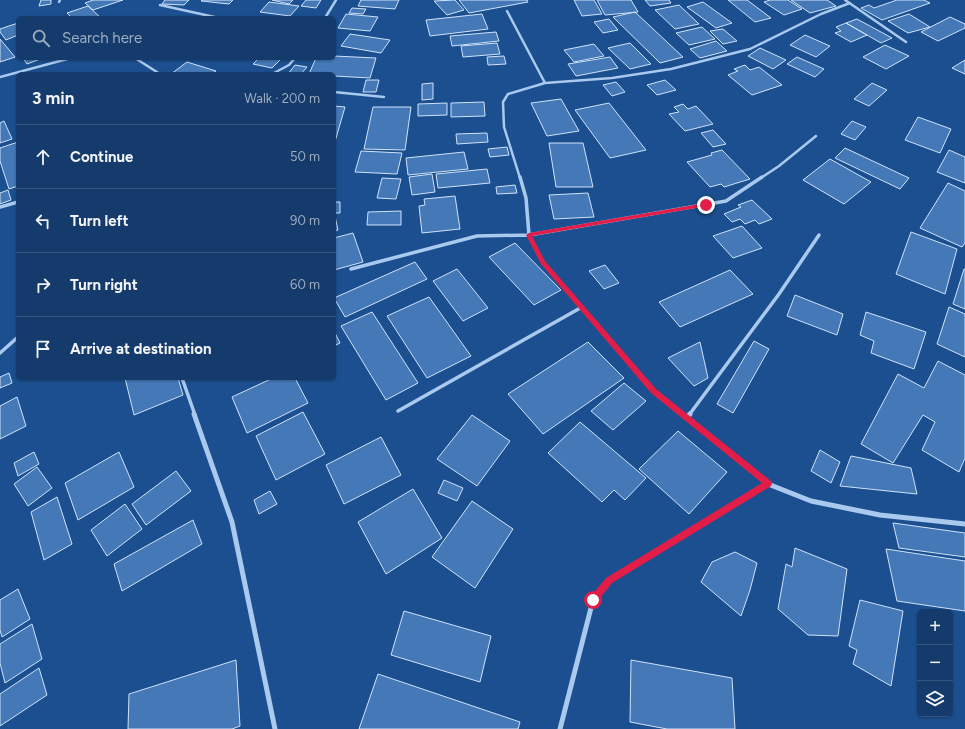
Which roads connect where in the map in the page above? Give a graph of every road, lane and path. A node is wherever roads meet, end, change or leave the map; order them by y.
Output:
1 (336, 0) edge
2 (845, 0) edge
3 (850, 3) junction
4 (160, 5) dead end
5 (507, 11) dead end
6 (211, 16) edge
7 (326, 16) edge
8 (906, 42) dead end
9 (64, 60) edge
10 (138, 60) edge
11 (293, 60) edge
12 (19, 72) edge
13 (157, 72) edge
14 (276, 72) edge
15 (16, 73) edge
16 (0, 77) edge
17 (545, 83) junction
18 (336, 92) edge
19 (384, 96) dead end
20 (816, 136) dead end
21 (16, 203) edge
22 (0, 207) edge
23 (529, 235) junction
24 (819, 235) dead end
25 (351, 269) dead end
26 (582, 307) junction
27 (16, 339) edge
28 (0, 353) edge
29 (183, 380) edge
30 (398, 411) dead end
31 (687, 417) junction
32 (768, 484) junction
33 (965, 524) edge
34 (275, 729) edge
35 (560, 729) edge

1 - 7 street
2 - 3 street
3 - 8 street
3 - 17 street
4 - 6 street
5 - 17 street
9 - 12 street
10 - 13 street
11 - 14 street
15 - 16 street
17 - 23 street
18 - 19 street
20 - 23 street
21 - 22 street
23 - 25 street
23 - 26 street
24 - 31 street
26 - 30 street
26 - 31 street
27 - 28 street
29 - 34 street
31 - 32 street
32 - 33 street
32 - 35 street

